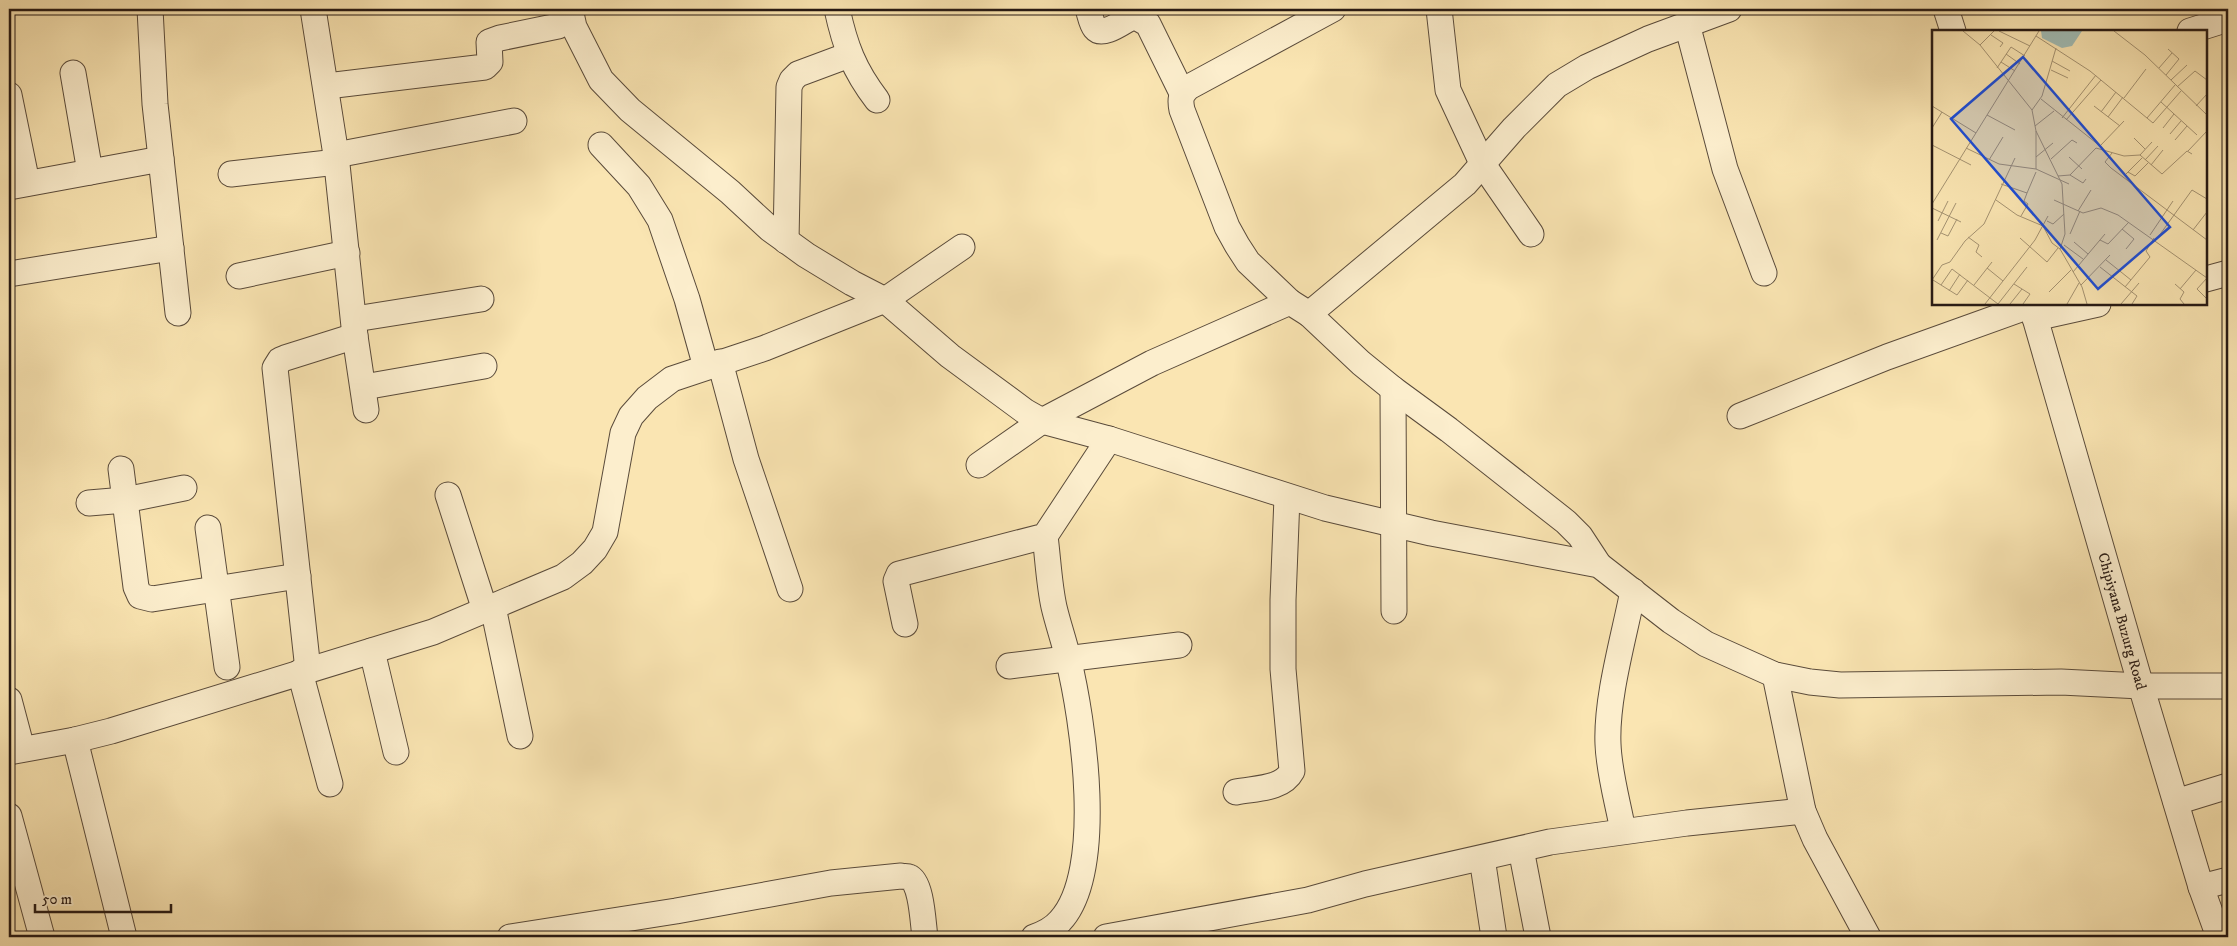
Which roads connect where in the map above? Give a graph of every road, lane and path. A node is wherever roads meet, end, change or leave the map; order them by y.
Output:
1 (150, 9) edge
2 (312, 9) edge
3 (837, 9) edge
4 (1088, 9) edge
5 (1333, 9) edge
6 (1439, 9) edge
7 (1729, 9) edge
8 (1946, 9) edge
9 (564, 18) edge
10 (2228, 20) edge
11 (1687, 24) junction
12 (1953, 30) edge
13 (2193, 30) edge
14 (849, 54) junction
15 (73, 74) dead end
16 (326, 86) junction
17 (1182, 93) junction
18 (9, 95) edge
19 (878, 100) dead end
20 (514, 121) dead end
21 (600, 144) dead end
22 (336, 158) junction
23 (161, 159) junction
24 (1482, 163) junction
25 (90, 172) junction
26 (231, 174) dead end
27 (18, 185) edge
28 (1531, 234) dead end
29 (786, 241) junction
30 (962, 247) dead end
31 (171, 248) junction
32 (347, 253) junction
33 (1764, 273) dead end
34 (2228, 273) edge
35 (9, 274) edge
36 (239, 276) dead end
37 (2207, 279) edge
38 (481, 299) dead end
39 (885, 300) junction
40 (2085, 305) edge
41 (1300, 308) junction
42 (2033, 309) edge
43 (178, 313) dead end
44 (355, 327) junction
45 (713, 364) junction
46 (484, 366) dead end
47 (1393, 389) junction
48 (1740, 416) dead end
49 (1042, 421) junction
50 (1109, 439) junction
51 (979, 465) dead end
52 (122, 469) dead end
53 (184, 488) dead end
54 (448, 495) dead end
55 (1287, 497) junction
56 (125, 500) junction
57 (89, 504) dead end
58 (1392, 524) junction
59 (208, 528) dead end
60 (1045, 536) junction
61 (1599, 566) junction
62 (298, 576) junction
63 (218, 589) junction
64 (790, 590) dead end
65 (1633, 592) junction
66 (489, 609) junction
67 (1394, 611) dead end
68 (905, 624) dead end
69 (1179, 644) dead end
70 (372, 651) junction
71 (1068, 660) junction
72 (1009, 666) dead end
73 (227, 667) dead end
74 (304, 671) junction
75 (1775, 675) junction
76 (2140, 686) junction
77 (2228, 686) edge
78 (9, 700) edge
79 (520, 736) dead end
80 (75, 740) junction
81 (15, 750) edge
82 (396, 752) dead end
83 (330, 784) dead end
84 (2228, 786) edge
85 (1236, 792) dead end
86 (2176, 802) junction
87 (1803, 812) junction
88 (9, 816) edge
89 (1623, 831) junction
90 (1521, 849) junction
91 (1482, 858) junction
92 (2228, 880) edge
93 (2201, 887) junction
94 (1061, 929) edge
95 (42, 937) edge
96 (124, 937) edge
97 (510, 937) edge
98 (925, 937) edge
99 (1034, 937) edge
100 (1106, 937) edge
101 (1494, 937) edge
102 (1538, 937) edge
103 (1868, 937) edge
104 (2219, 937) edge

1 - 23 street
2 - 16 street
3 - 14 street
4 - 17 street
5 - 17 street
6 - 24 street
7 - 11 street
8 - 12 street
9 - 16 street
9 - 29 street
10 - 13 street
11 - 24 street
11 - 33 street
14 - 19 street
14 - 29 street
15 - 25 street
16 - 22 street
17 - 41 street
18 - 27 street
20 - 22 street
21 - 45 street
22 - 26 street
22 - 32 street
23 - 25 street
23 - 31 street
24 - 28 street
24 - 41 street
25 - 27 street
29 - 39 street
30 - 39 street
31 - 35 street
31 - 43 street
32 - 36 street
32 - 44 street
34 - 37 street
38 - 44 street
39 - 45 street
39 - 49 street
40 - 42 street
41 - 47 street
41 - 49 street
42 - 48 street
42 - 76 street, Chipiyana Buzurg Road
44 - 46 street
44 - 62 street
45 - 64 street
45 - 66 street
47 - 58 street
47 - 61 street
49 - 50 street
49 - 51 street
50 - 55 street
50 - 60 street
52 - 56 street
53 - 56 street
54 - 66 street
55 - 58 street
55 - 85 street
56 - 57 street
56 - 63 street
58 - 61 street
58 - 67 street
59 - 63 street
60 - 68 street
60 - 71 street
61 - 65 street
62 - 63 street
62 - 74 street
63 - 73 street
65 - 75 street
65 - 89 street
66 - 70 street
66 - 79 street
69 - 71 street
70 - 74 street
70 - 82 street
71 - 72 street
71 - 94 street
74 - 80 street
74 - 83 street
75 - 76 street
75 - 87 street
76 - 77 street
76 - 86 street, Chipiyana Buzurg Road
78 - 81 street
80 - 81 street
80 - 96 street
84 - 86 street
86 - 93 street, Chipiyana Buzurg Road
87 - 89 street
87 - 103 street
88 - 95 street
89 - 90 street
90 - 91 street
90 - 102 street
91 - 100 street
91 - 101 street
92 - 93 street
93 - 104 street, Chipiyana Buzurg Road
94 - 99 street
97 - 98 street

